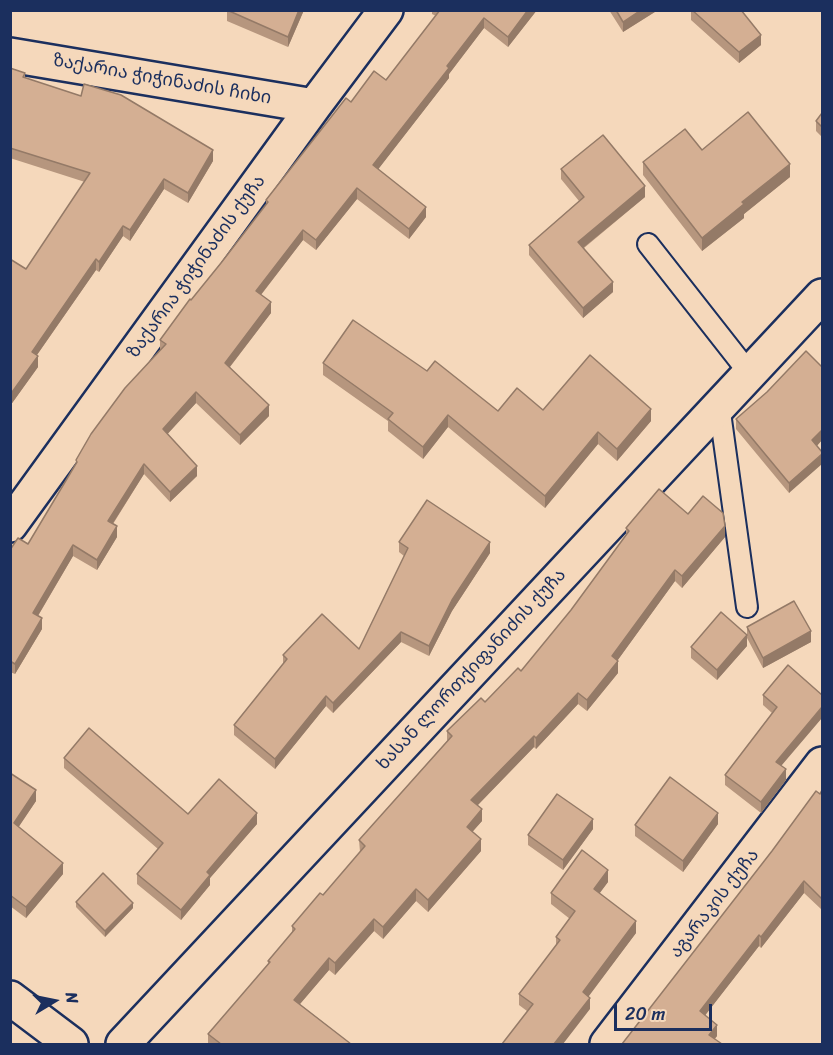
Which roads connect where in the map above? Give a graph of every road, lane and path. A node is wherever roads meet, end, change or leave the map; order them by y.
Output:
1 (386, 10) edge
2 (10, 55) edge
3 (314, 106) junction
4 (648, 244) dead end
5 (822, 296) edge
6 (750, 374) junction
7 (719, 405) junction
8 (10, 525) edge
9 (747, 607) dead end
10 (822, 764) edge
11 (10, 998) edge
12 (70, 1044) edge
13 (123, 1044) edge
14 (607, 1044) edge

1 - 3 street, ზაქარია ჭიჭინაძის ქუჩა
2 - 3 street, ზაქარია ჭიჭინაძის ჩიხი
3 - 8 street, ზაქარია ჭიჭინაძის ქუჩა
4 - 6 lane
5 - 6 street, ხასან ლორთქიფანიძის ქუჩა
6 - 7 street, ხასან ლორთქიფანიძის ქუჩა
7 - 9 lane
7 - 13 street, ხასან ლორთქიფანიძის ქუჩა
10 - 14 street, აგარაკის ქუჩა
11 - 12 street

